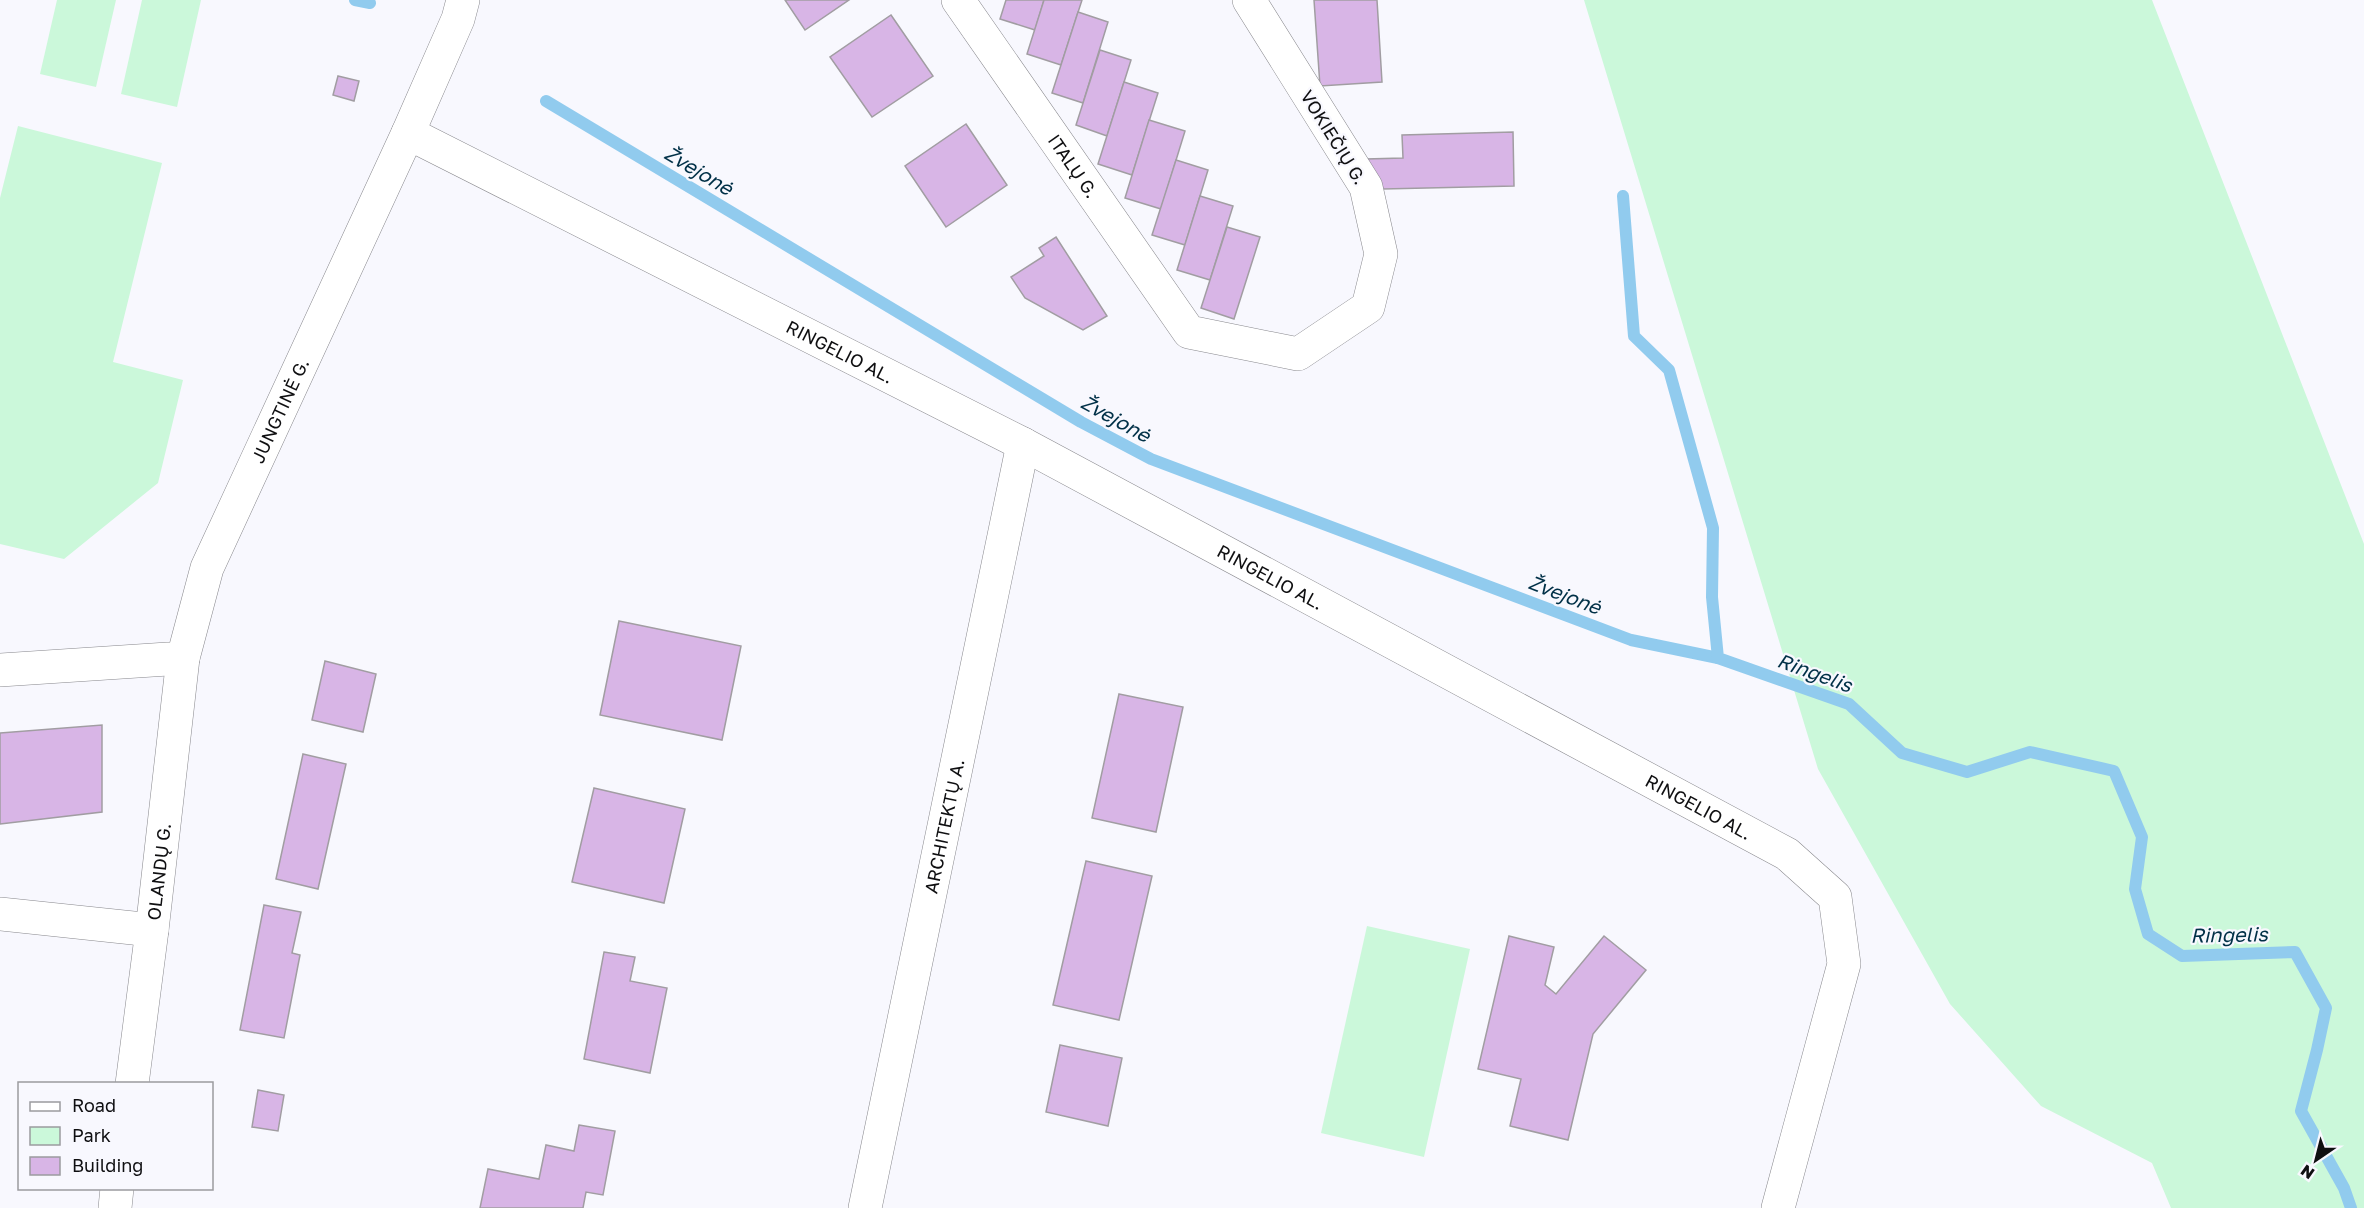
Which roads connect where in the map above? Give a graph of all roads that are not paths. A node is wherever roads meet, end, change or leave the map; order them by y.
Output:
1 (463, 0) edge
2 (958, 0) edge
3 (1249, 0) edge
4 (408, 133) junction
5 (1189, 332) joint
6 (1023, 444) junction
7 (183, 658) junction
8 (0, 670) edge
9 (0, 914) edge
10 (152, 930) junction
11 (132, 1082) edge
12 (117, 1190) edge
13 (115, 1208) edge
14 (866, 1208) edge
15 (1778, 1208) edge

1 - 4 street, JUNGTINĖ G.
2 - 5 street, ITALŲ G.
3 - 5 street, VOKIEČIŲ G.
4 - 6 street, RINGELIO AL.
4 - 7 street, JUNGTINĖ G.
6 - 14 street, ARCHITEKTŲ A.
6 - 15 street, RINGELIO AL.
7 - 8 street
7 - 10 street, OLANDŲ G.
9 - 10 street
10 - 11 street, OLANDŲ G.
12 - 13 street

